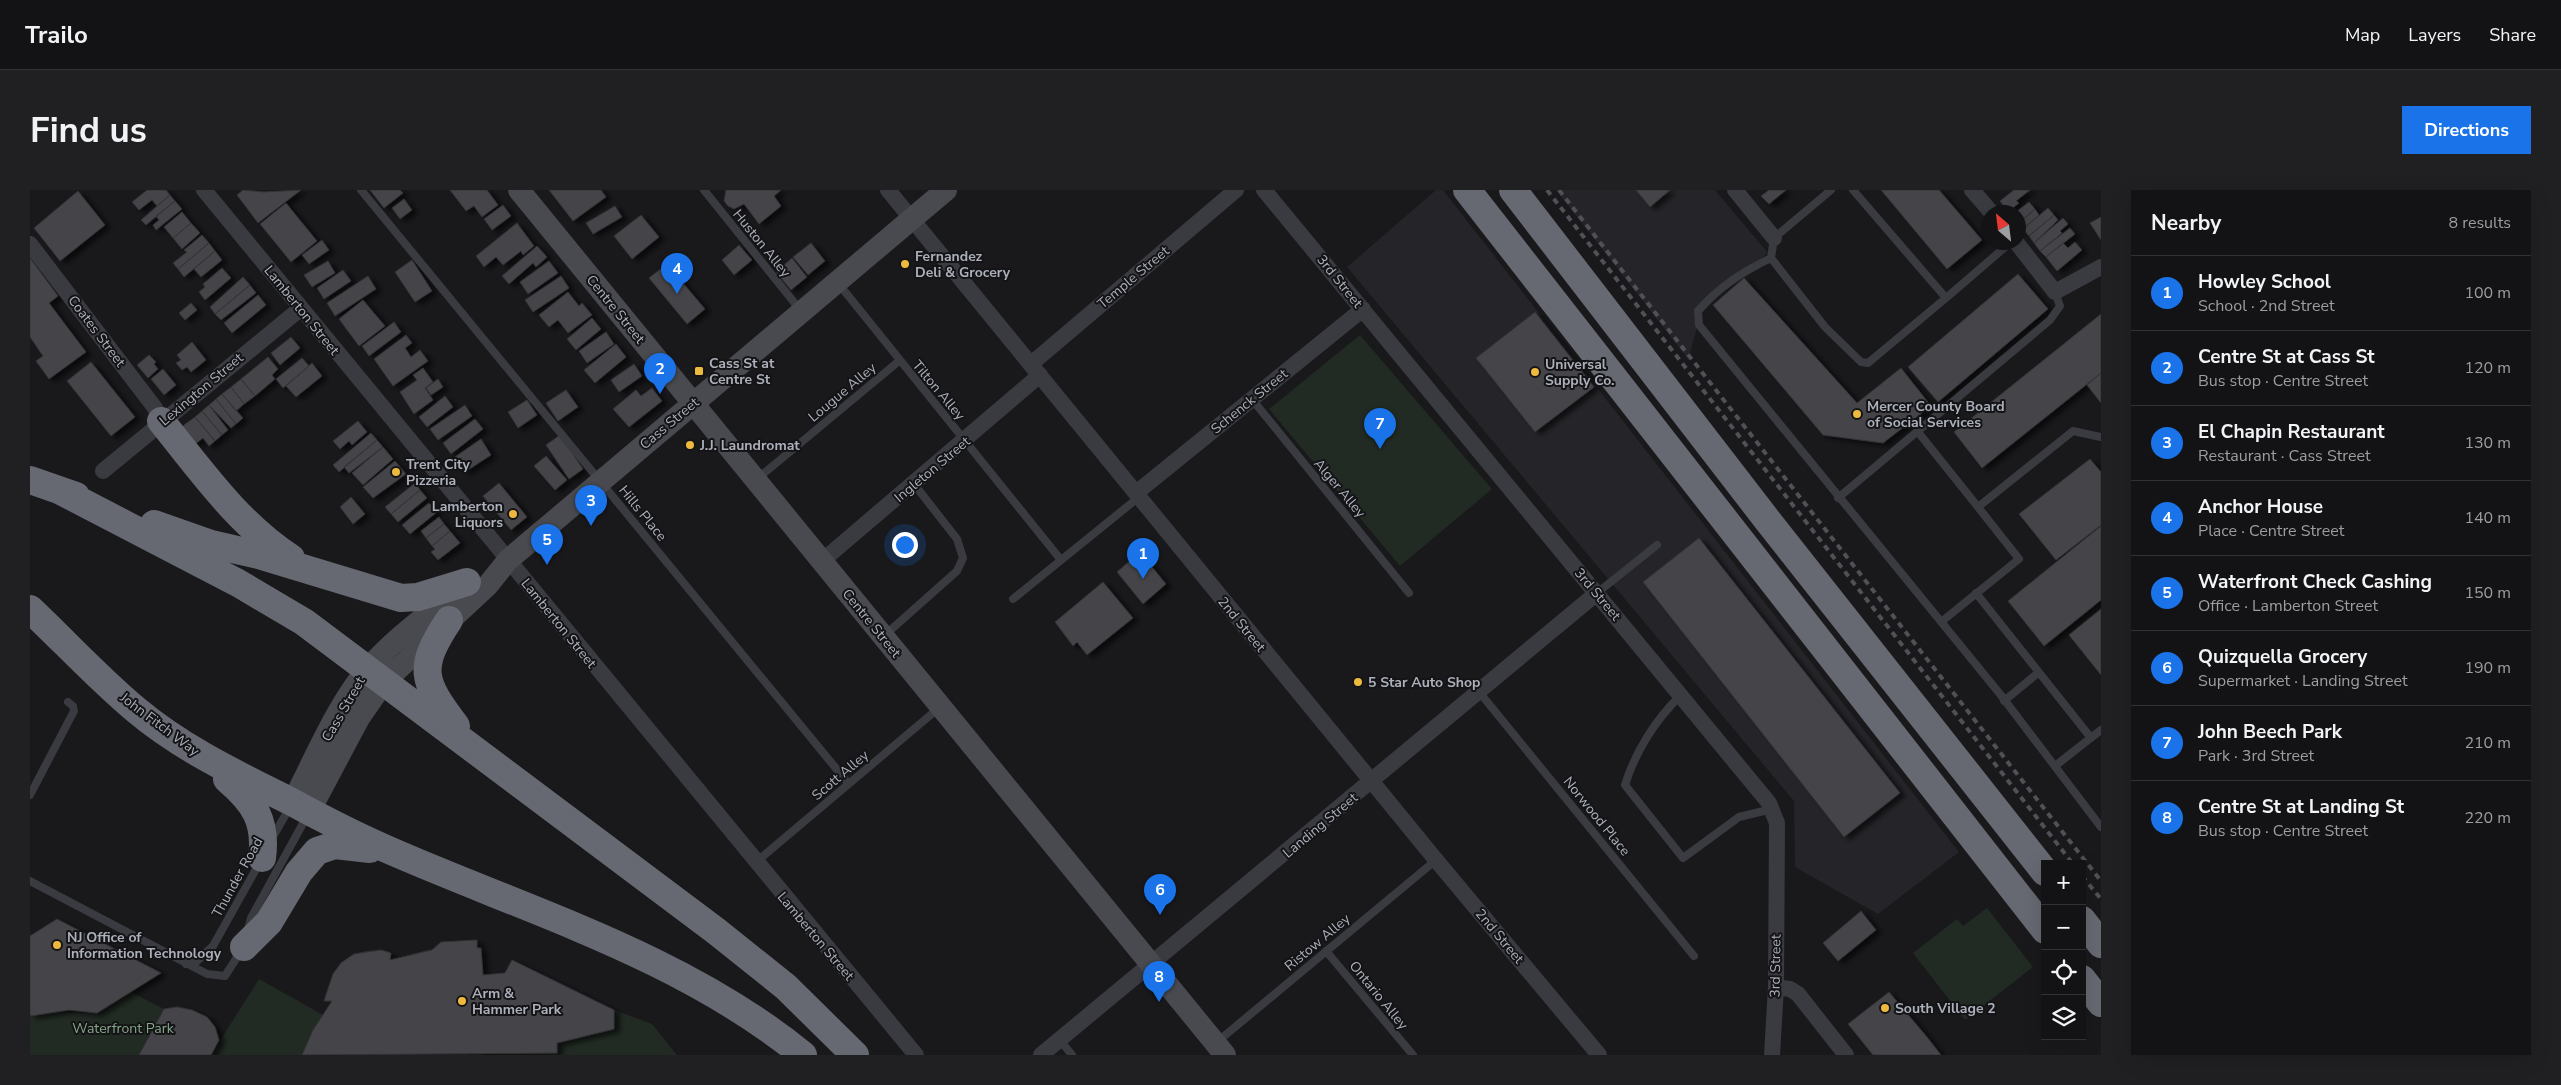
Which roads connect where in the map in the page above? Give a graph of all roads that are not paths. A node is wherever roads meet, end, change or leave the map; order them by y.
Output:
1 (204, 190) edge
2 (361, 190) edge
3 (520, 190) edge
4 (704, 190) edge
5 (888, 190) edge
6 (946, 190) edge
7 (1236, 190) edge
8 (1264, 190) edge
9 (1467, 190) edge
10 (1513, 190) edge
11 (1735, 190) edge
12 (1832, 190) edge
13 (1853, 190) edge
14 (1972, 190) edge
15 (1985, 205) edge
16 (912, 218) junction
17 (1774, 238) junction
18 (30, 244) edge
19 (2002, 250) edge
20 (2022, 250) edge
21 (1772, 258) junction
22 (2101, 267) edge
23 (836, 282) junction
24 (2055, 292) junction
25 (1946, 298) junction
26 (300, 309) junction
27 (1363, 309) junction
28 (802, 312) junction
29 (899, 361) junction
30 (1036, 369) junction
31 (1251, 398) junction
32 (692, 403) junction
33 (161, 421) junction
34 (1918, 432) junction
35 (2101, 437) edge
36 (965, 441) junction
37 (103, 471) dead end
38 (30, 480) edge
39 (601, 480) junction
40 (756, 481) junction
41 (914, 484) junction
42 (60, 490) junction
43 (1138, 495) junction
44 (1838, 498) junction
45 (1978, 507) junction
46 (1657, 545) dead end
47 (508, 560) junction
48 (1061, 560) junction
49 (822, 561) junction
50 (313, 572) junction
51 (467, 582) junction
52 (1409, 593) dead end
53 (1597, 593) junction
54 (1976, 593) junction
55 (1013, 600) dead end
56 (30, 609) edge
57 (449, 620) junction
58 (1941, 622) junction
59 (883, 637) junction
60 (2038, 673) junction
61 (375, 676) junction
62 (1480, 693) junction
63 (1681, 695) junction
64 (2004, 700) junction
65 (68, 702) dead end
66 (940, 707) junction
67 (2101, 730) edge
68 (2091, 738) junction
69 (195, 752) junction
70 (477, 752) junction
71 (2055, 766) junction
72 (1373, 782) junction
73 (848, 784) junction
74 (30, 796) edge
75 (300, 808) junction
76 (1772, 809) junction
77 (2101, 827) edge
78 (390, 851) junction
79 (262, 858) junction
80 (1436, 860) junction
81 (756, 862) junction
82 (2041, 867) edge
83 (30, 881) edge
84 (2041, 925) edge
85 (2086, 925) edge
86 (2101, 944) edge
87 (244, 946) junction
88 (1326, 950) junction
89 (1694, 956) dead end
90 (186, 964) junction
91 (1150, 965) junction
92 (2086, 984) edge
93 (1776, 987) junction
94 (2101, 1003) edge
95 (774, 1032) junction
96 (1060, 1040) junction
97 (1220, 1049) edge
98 (790, 1055) edge
99 (803, 1055) edge
100 (855, 1055) edge
101 (916, 1055) edge
102 (1041, 1055) edge
103 (1072, 1055) edge
104 (1413, 1055) edge
105 (1599, 1055) edge
106 (1772, 1055) edge
107 (1846, 1055) edge

1 - 26 street, Lamberton Street
2 - 39 lane, Hills Place
3 - 32 street, Centre Street
4 - 28 lane, Huston Alley
5 - 16 street, 2nd Street
6 - 16 street, Cass Street
7 - 30 street, Temple Street
8 - 27 street, 3rd Street
9 - 84 highway
10 - 82 highway
11 - 17 street
12 - 17 lane
13 - 25 lane
14 - 15 street
16 - 23 street, Cass Street
16 - 30 street, 2nd Street
17 - 21 lane
18 - 33 street, Coates Street
19 - 25 lane
20 - 24 street
21 - 25 lane
21 - 44 lane
22 - 24 street
23 - 28 street, Cass Street
23 - 29 lane, Tilton Alley
24 - 34 lane
26 - 33 street, Lexington Street
26 - 47 street, Lamberton Street
27 - 31 street, Schenck Street
27 - 53 street, 3rd Street
28 - 32 street, Cass Street
29 - 36 lane, Tilton Alley
29 - 40 lane, Lougue Alley
30 - 36 street, Ingleton Street
30 - 43 street, 2nd Street
31 - 43 street, Schenck Street
31 - 52 lane, Alger Alley
32 - 39 street, Cass Street
32 - 40 street, Centre Street
33 - 37 street, Lexington Street
33 - 50 highway
34 - 44 lane
34 - 45 lane
35 - 45 lane
36 - 41 street, Ingleton Street
36 - 48 lane, Tilton Alley
38 - 42 highway
39 - 47 street, Cass Street
39 - 73 lane, Hills Place
40 - 49 street, Centre Street
41 - 49 street, Ingleton Street
41 - 59 lane
42 - 50 highway
42 - 61 highway
43 - 48 lane, Schenck Street
43 - 72 street, 2nd Street
44 - 58 lane
45 - 54 lane
46 - 53 lane
47 - 51 street, Cass Street
47 - 57 street, Cass Street
47 - 81 street, Lamberton Street
48 - 55 lane, Schenck Street
49 - 59 street, Centre Street
50 - 51 highway
51 - 61 street, Cass Street
53 - 62 street, Landing Street
53 - 63 street, 3rd Street
54 - 58 lane
54 - 60 lane
56 - 69 highway, John Fitch Way
57 - 61 street, Cass Street
57 - 70 highway
58 - 64 lane
59 - 66 street, Centre Street
60 - 64 lane
60 - 68 lane
61 - 70 highway
61 - 75 street, Cass Street
62 - 72 street, Landing Street
62 - 89 lane, Norwood Place
63 - 76 street, 3rd Street
63 - 76 lane
64 - 71 lane
65 - 74 lane
66 - 73 lane, Scott Alley
66 - 91 street, Centre Street
67 - 68 lane
68 - 71 lane
69 - 75 highway, John Fitch Way
69 - 79 highway
70 - 100 highway
71 - 77 lane
72 - 80 street, 2nd Street
72 - 91 street, Landing Street
73 - 81 lane, Scott Alley
75 - 78 highway, John Fitch Way
75 - 79 lane, Thunder Road
75 - 87 lane
76 - 93 street, 3rd Street
78 - 87 highway
78 - 95 highway
79 - 90 lane, Thunder Road
80 - 88 lane, Ristow Alley
80 - 105 street, 2nd Street
81 - 101 street, Lamberton Street
83 - 90 lane
85 - 86 highway
87 - 90 lane
88 - 97 lane, Ristow Alley
88 - 104 lane, Ontario Alley
91 - 96 street, Landing Street
91 - 97 street, Centre Street
92 - 94 highway
93 - 106 street, 3rd Street
93 - 107 street
95 - 98 highway
95 - 99 highway
96 - 102 street, Landing Street
96 - 103 lane

